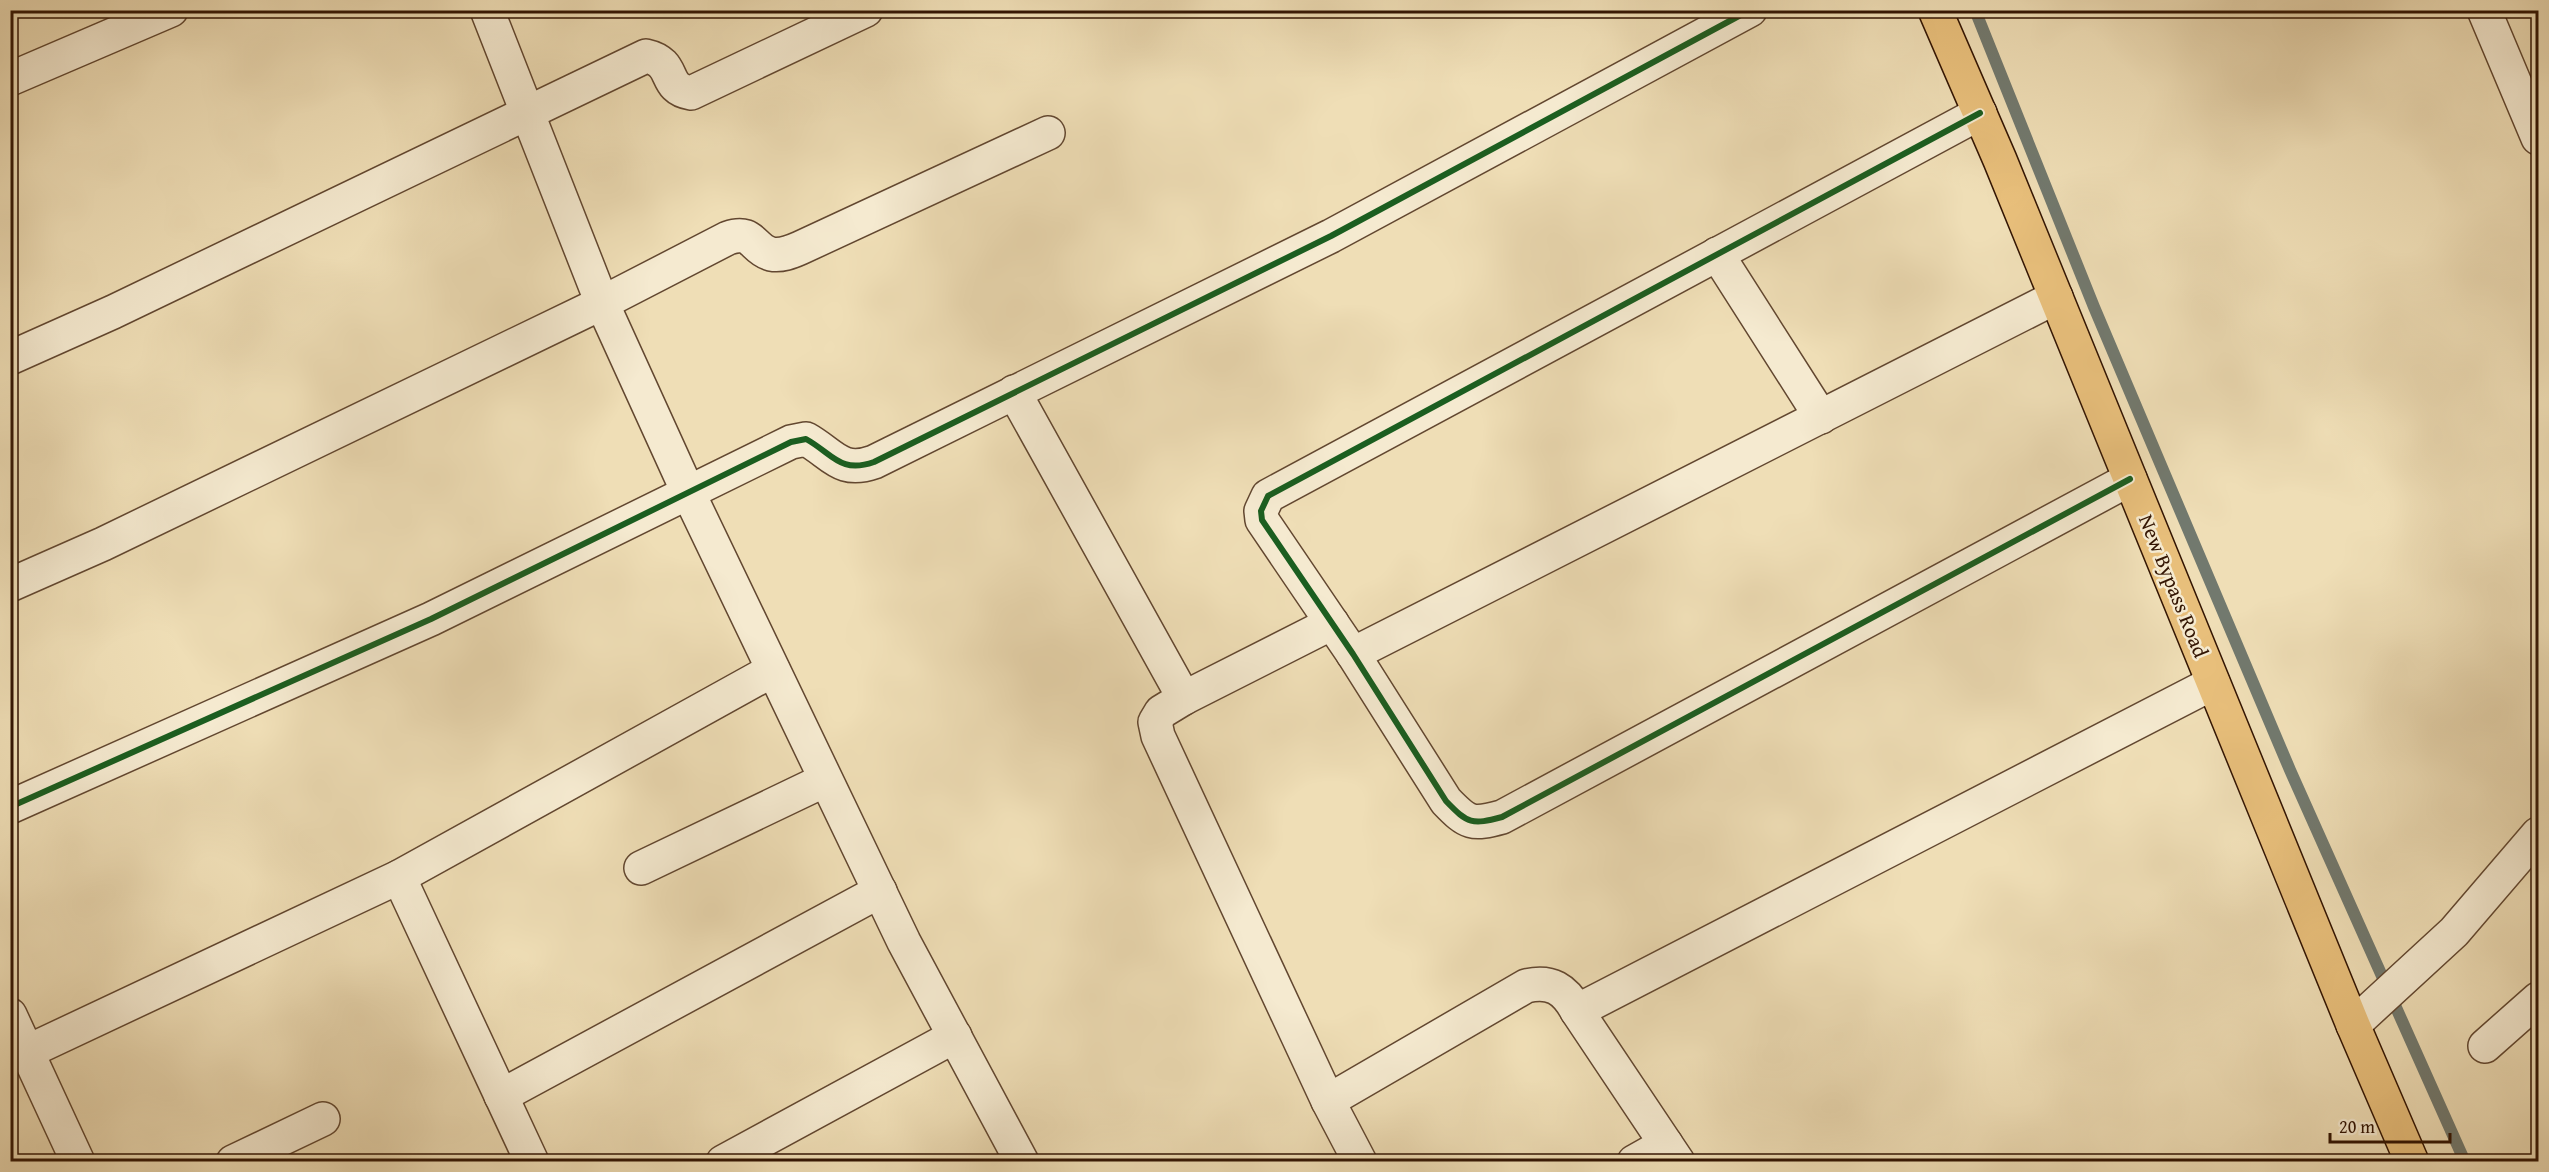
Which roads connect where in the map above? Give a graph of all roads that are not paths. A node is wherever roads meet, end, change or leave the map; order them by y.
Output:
1 (171, 10) edge
2 (487, 10) edge
3 (866, 10) edge
4 (1750, 10) edge
5 (1935, 10) edge
6 (2484, 10) edge
7 (10, 79) edge
8 (529, 113) junction
9 (1980, 113) junction
10 (1048, 133) dead end
11 (2538, 138) edge
12 (1718, 254) junction
13 (2056, 297) junction
14 (602, 303) junction
15 (10, 358) edge
16 (1014, 392) junction
17 (1821, 417) junction
18 (2130, 479) junction
19 (688, 492) junction
20 (10, 585) edge
21 (1332, 622) junction
22 (1353, 654) junction
23 (773, 670) junction
24 (2213, 683) junction
25 (1184, 698) junction
26 (825, 780) junction
27 (10, 807) edge
28 (2538, 834) edge
29 (641, 868) dead end
30 (399, 877) junction
31 (880, 891) junction
32 (2538, 999) edge
33 (1577, 1011) junction
34 (10, 1015) edge
35 (2353, 1025) junction
36 (955, 1036) junction
37 (2485, 1046) dead end
38 (29, 1051) junction
39 (501, 1096) junction
40 (1329, 1101) junction
41 (323, 1119) dead end
42 (1672, 1153) edge
43 (78, 1161) edge
44 (233, 1161) edge
45 (532, 1161) edge
46 (723, 1161) edge
47 (1022, 1161) edge
48 (1360, 1161) edge
49 (1634, 1161) edge
50 (2412, 1161) edge

1 - 7 street
2 - 8 street
3 - 8 street
4 - 16 street
5 - 9 main road, New Bypass Road
6 - 11 street
8 - 14 street
8 - 15 street
9 - 12 street
9 - 13 main road, New Bypass Road
10 - 14 street
12 - 17 street
12 - 21 street
13 - 17 street
13 - 18 main road, New Bypass Road
14 - 19 street
14 - 20 street
16 - 19 street
16 - 25 street
17 - 22 street
18 - 22 street
18 - 24 main road, New Bypass Road
19 - 23 street
19 - 27 street
21 - 22 street
21 - 25 street
23 - 26 street
23 - 30 street
24 - 33 street
24 - 35 main road, New Bypass Road
25 - 40 street
26 - 29 street
26 - 31 street
28 - 35 street
30 - 38 street
30 - 39 street
31 - 36 street
31 - 39 street
32 - 37 street
33 - 40 street
33 - 42 street
34 - 38 street
35 - 50 main road, New Bypass Road
36 - 46 street
36 - 47 street
38 - 43 street
39 - 45 street
40 - 48 street
41 - 44 street
42 - 49 street

